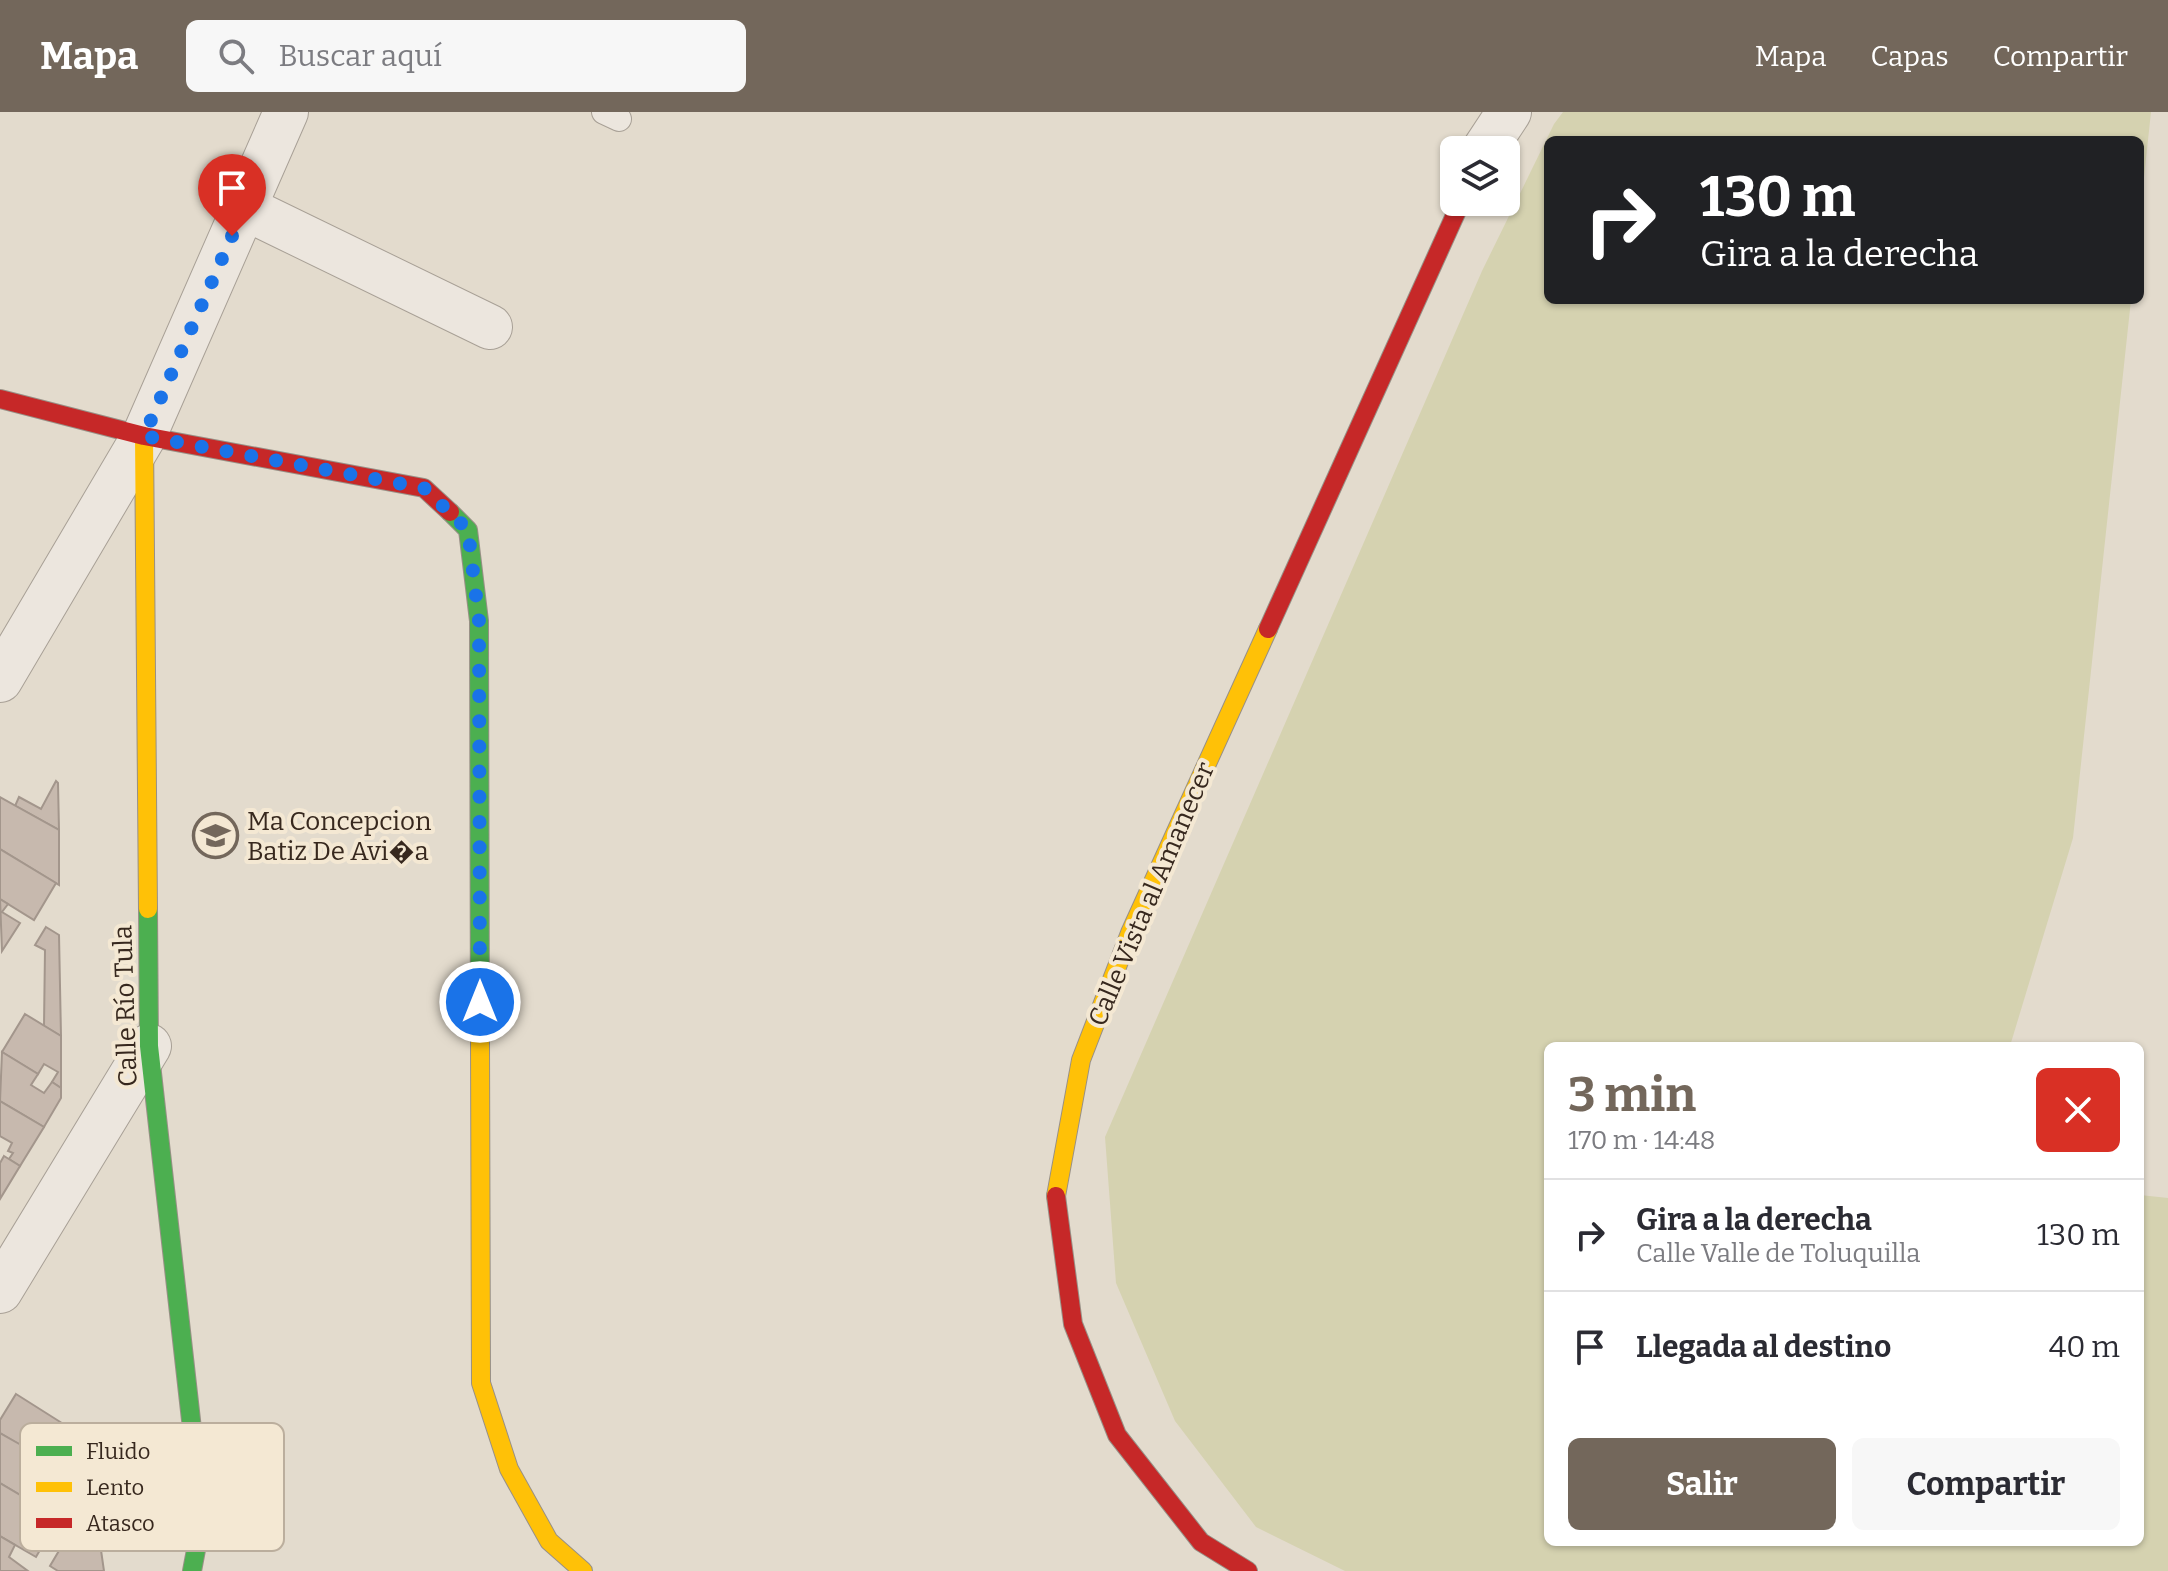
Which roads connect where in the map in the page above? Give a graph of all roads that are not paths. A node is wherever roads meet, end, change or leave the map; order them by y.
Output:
1 (286, 112) edge
2 (1509, 112) edge
3 (1493, 136) edge
4 (245, 208) junction
5 (1455, 216) edge
6 (490, 327) dead end
7 (0, 399) edge
8 (144, 436) junction
9 (0, 680) edge
10 (149, 1046) junction
11 (0, 1291) edge
12 (191, 1423) edge
13 (196, 1551) edge
14 (192, 1571) edge
15 (583, 1571) edge
16 (1248, 1571) edge

1 - 4 street
2 - 3 street
4 - 6 street
4 - 8 street
5 - 16 street, Calle Vista al Amanecer
7 - 8 street
8 - 9 street
8 - 10 street, Calle Río Tula
8 - 15 street
10 - 11 street
10 - 12 street, Calle Río Tula
13 - 14 street, Calle Río Tula

